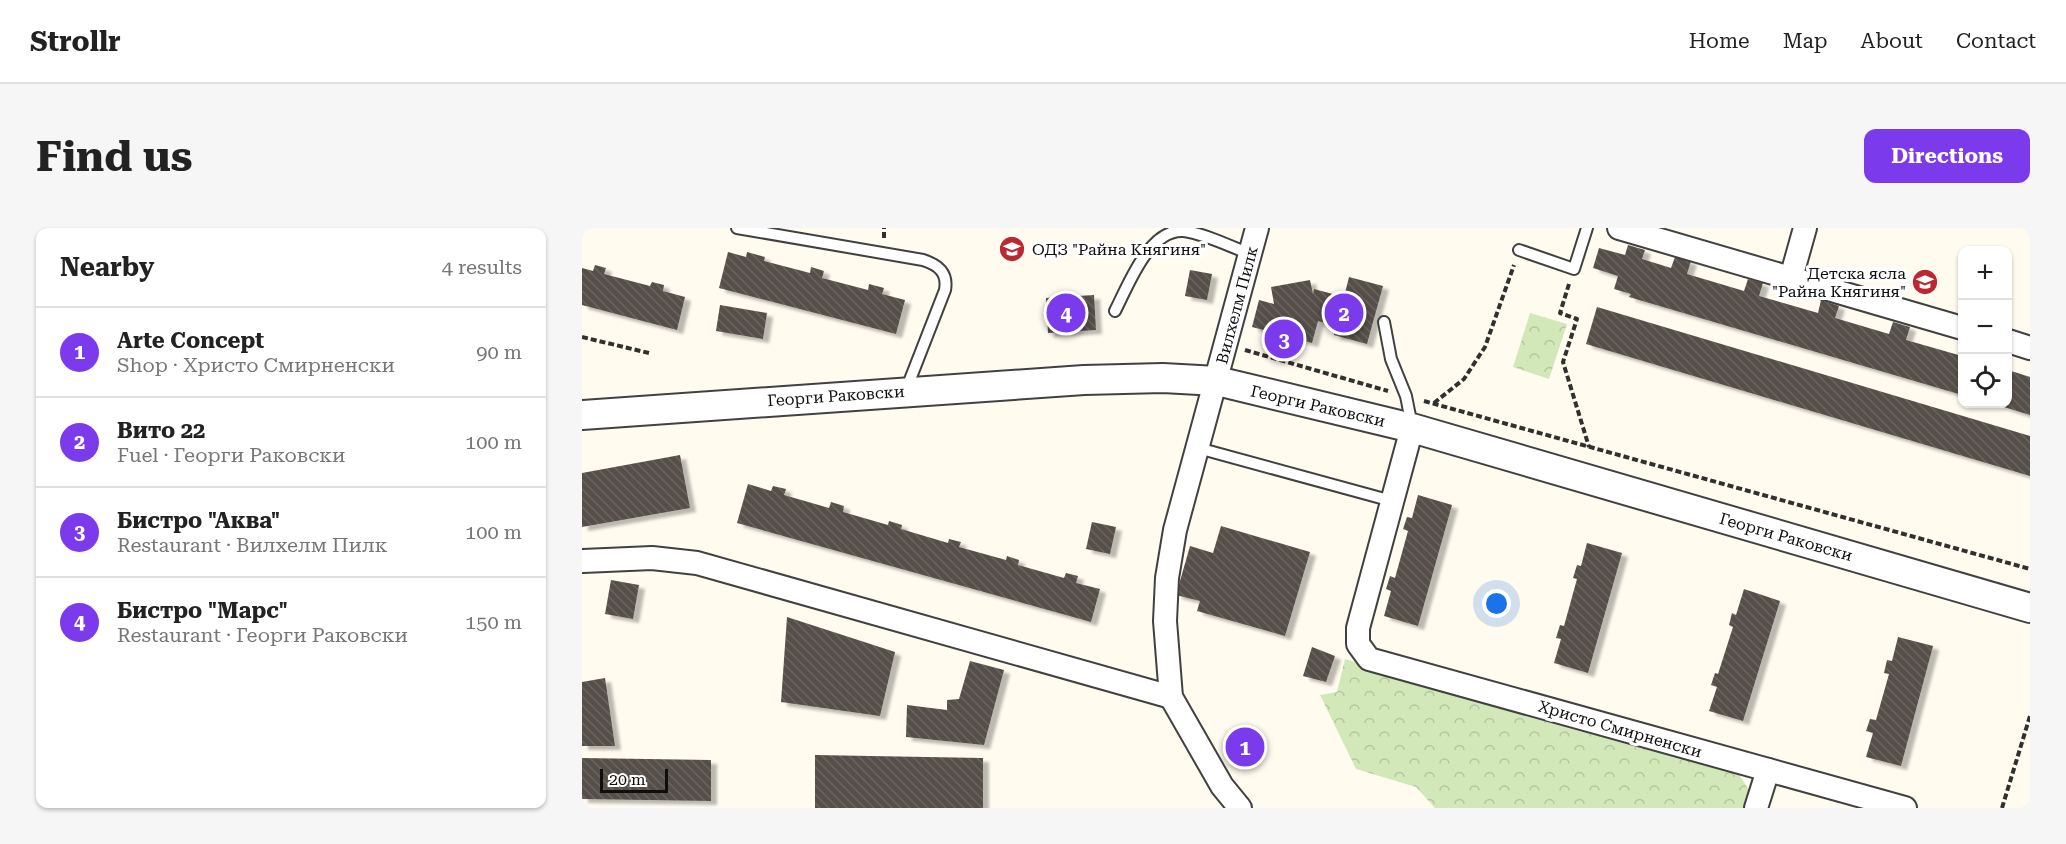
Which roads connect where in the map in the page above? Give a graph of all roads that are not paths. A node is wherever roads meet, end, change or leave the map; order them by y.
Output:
1 (737, 228) edge
2 (1257, 228) edge
3 (1587, 228) edge
4 (1619, 228) edge
5 (1805, 228) edge
6 (1519, 250) road end
7 (1250, 254) junction
8 (1791, 278) junction
9 (1115, 311) dead end
10 (1384, 322) dead end
11 (1958, 327) edge
12 (2012, 343) edge
13 (2030, 348) edge
14 (1217, 381) junction
15 (906, 391) junction
16 (582, 415) edge
17 (1412, 428) junction
18 (1198, 448) junction
19 (1392, 501) junction
20 (583, 561) edge
21 (2030, 608) edge
22 (1171, 697) junction
23 (1768, 770) junction
24 (1240, 808) edge
25 (1756, 808) edge
26 (1905, 808) edge

1 - 15 lane
2 - 7 street, Вилхелм Пилк
3 - 6 lane
4 - 8 street
5 - 8 street
7 - 9 lane
7 - 14 street, Вилхелм Пилк
8 - 11 street
10 - 17 lane
12 - 13 street
14 - 15 street, Георги Раковски
14 - 17 street, Георги Раковски
14 - 18 street, Вилхелм Пилк
15 - 16 street, Георги Раковски
17 - 19 street
17 - 21 street, Георги Раковски
18 - 19 lane
18 - 22 street, Вилхелм Пилк
19 - 23 street, Христо Смирненски
20 - 22 street
22 - 24 street
23 - 25 street
23 - 26 street, Христо Смирненски

